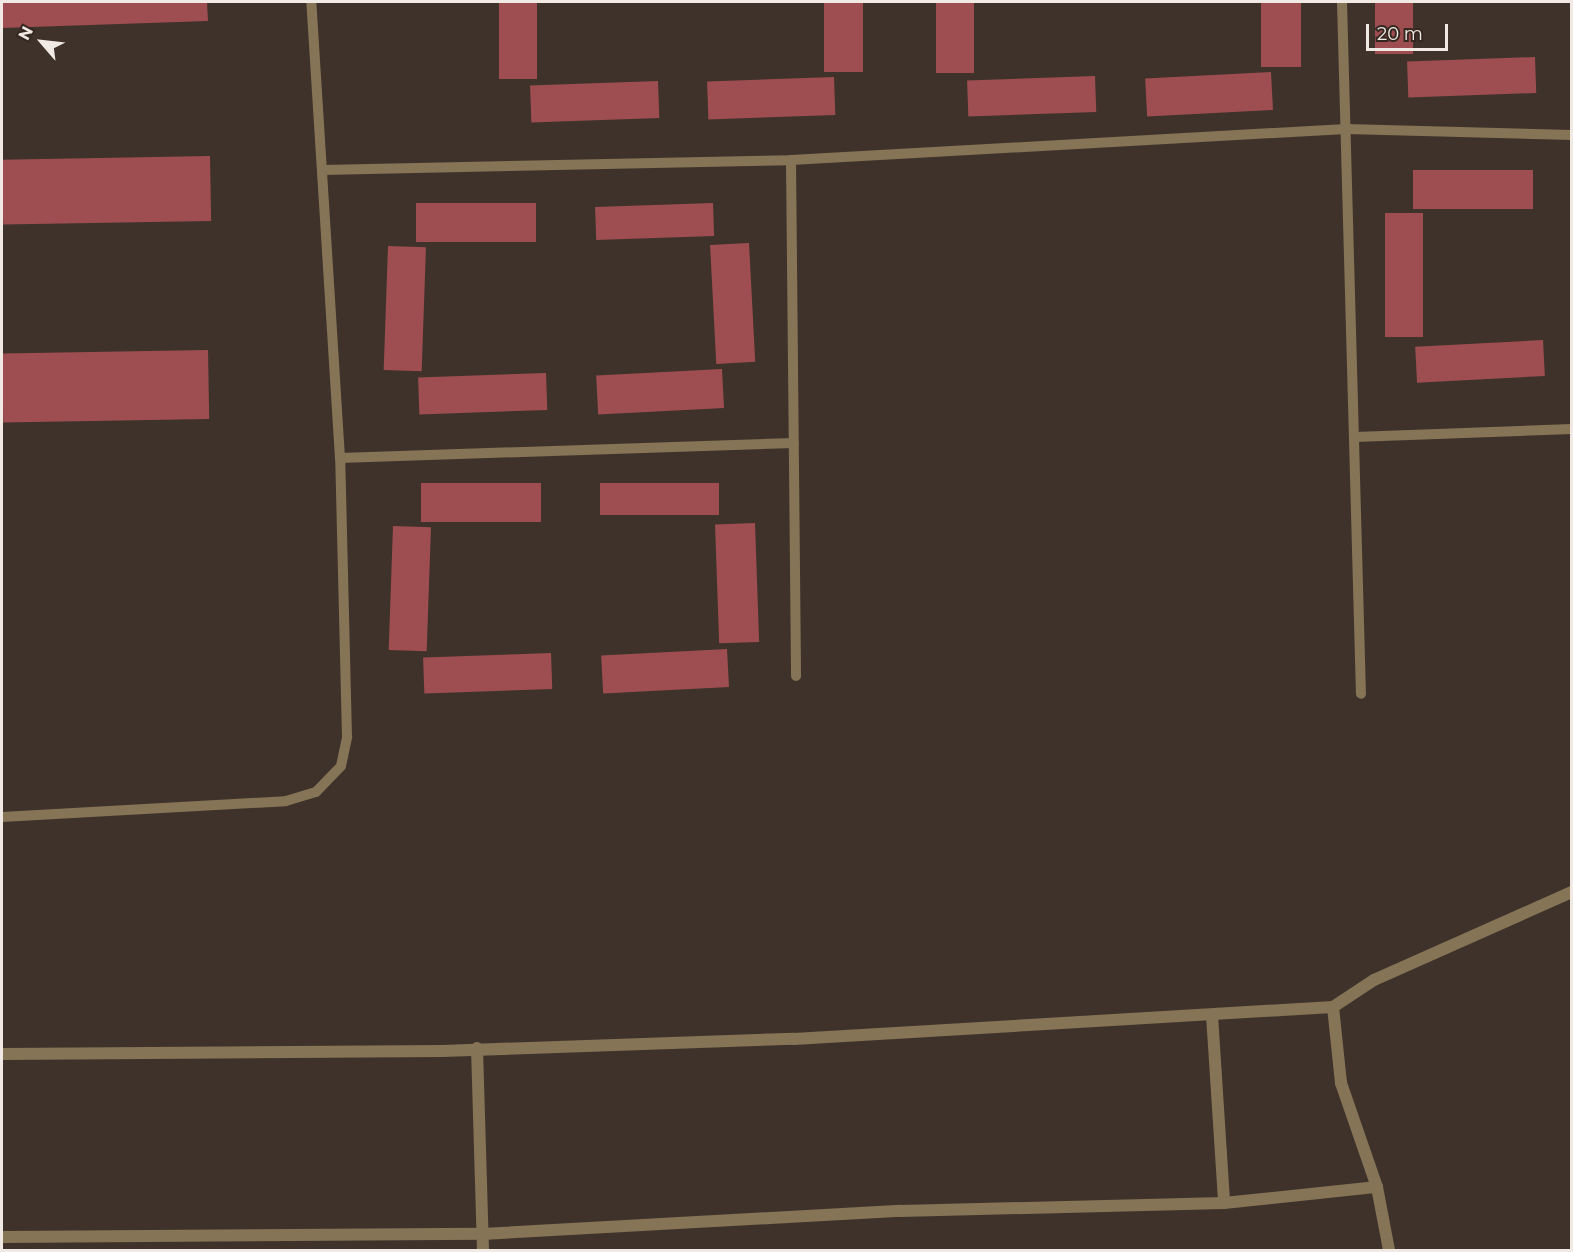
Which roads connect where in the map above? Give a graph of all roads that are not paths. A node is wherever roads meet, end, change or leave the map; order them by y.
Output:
1 (311, 2) edge
2 (1342, 2) edge
3 (1346, 129) junction
4 (1572, 135) edge
5 (791, 160) junction
6 (322, 170) junction
7 (1572, 429) edge
8 (1355, 437) junction
9 (794, 443) junction
10 (340, 458) junction
11 (796, 676) dead end
12 (1361, 694) dead end
13 (2, 817) edge
14 (1572, 892) edge
15 (1333, 1007) junction
16 (1212, 1015) junction
17 (477, 1048) junction
18 (2, 1054) edge
19 (1377, 1187) junction
20 (1224, 1203) junction
21 (483, 1234) junction
22 (2, 1237) edge
23 (483, 1251) edge
24 (1389, 1251) edge

1 - 6 lane
2 - 3 lane
3 - 4 lane
3 - 5 lane
3 - 8 lane
5 - 6 lane
5 - 9 lane
6 - 10 lane
7 - 8 lane
8 - 12 lane
9 - 10 lane
9 - 11 lane
10 - 13 lane
14 - 15 street
15 - 16 street
15 - 19 street
16 - 17 street
16 - 20 street
17 - 18 street
17 - 21 street
19 - 20 street
19 - 24 street
20 - 21 street
21 - 22 street
21 - 23 street

